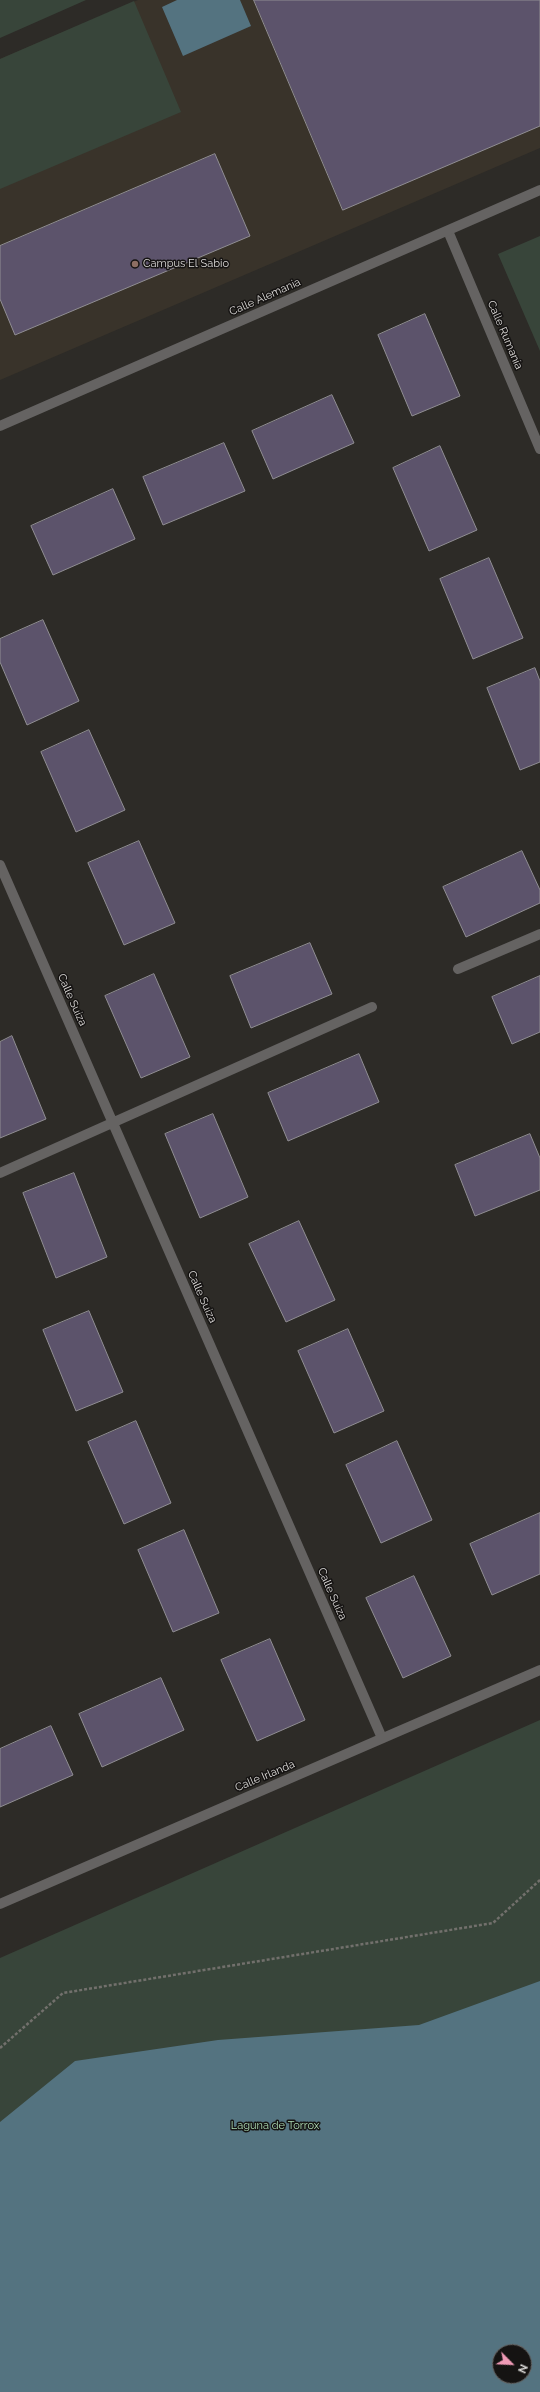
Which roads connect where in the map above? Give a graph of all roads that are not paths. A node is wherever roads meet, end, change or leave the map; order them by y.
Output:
1 (540, 190) edge
2 (448, 230) junction
3 (0, 426) edge
4 (540, 448) edge
5 (0, 865) edge
6 (540, 934) edge
7 (458, 969) dead end
8 (372, 1007) dead end
9 (113, 1123) junction
10 (0, 1173) edge
11 (540, 1670) edge
12 (382, 1738) junction
13 (0, 1904) edge

1 - 2 street, Calle Alemania
2 - 3 street, Calle Alemania
2 - 4 street, Calle Rumanía
5 - 9 street, Calle Suiza
6 - 7 street
8 - 9 street
9 - 10 street
9 - 12 street, Calle Suiza
11 - 12 street, Calle Irlanda
12 - 13 street, Calle Irlanda

